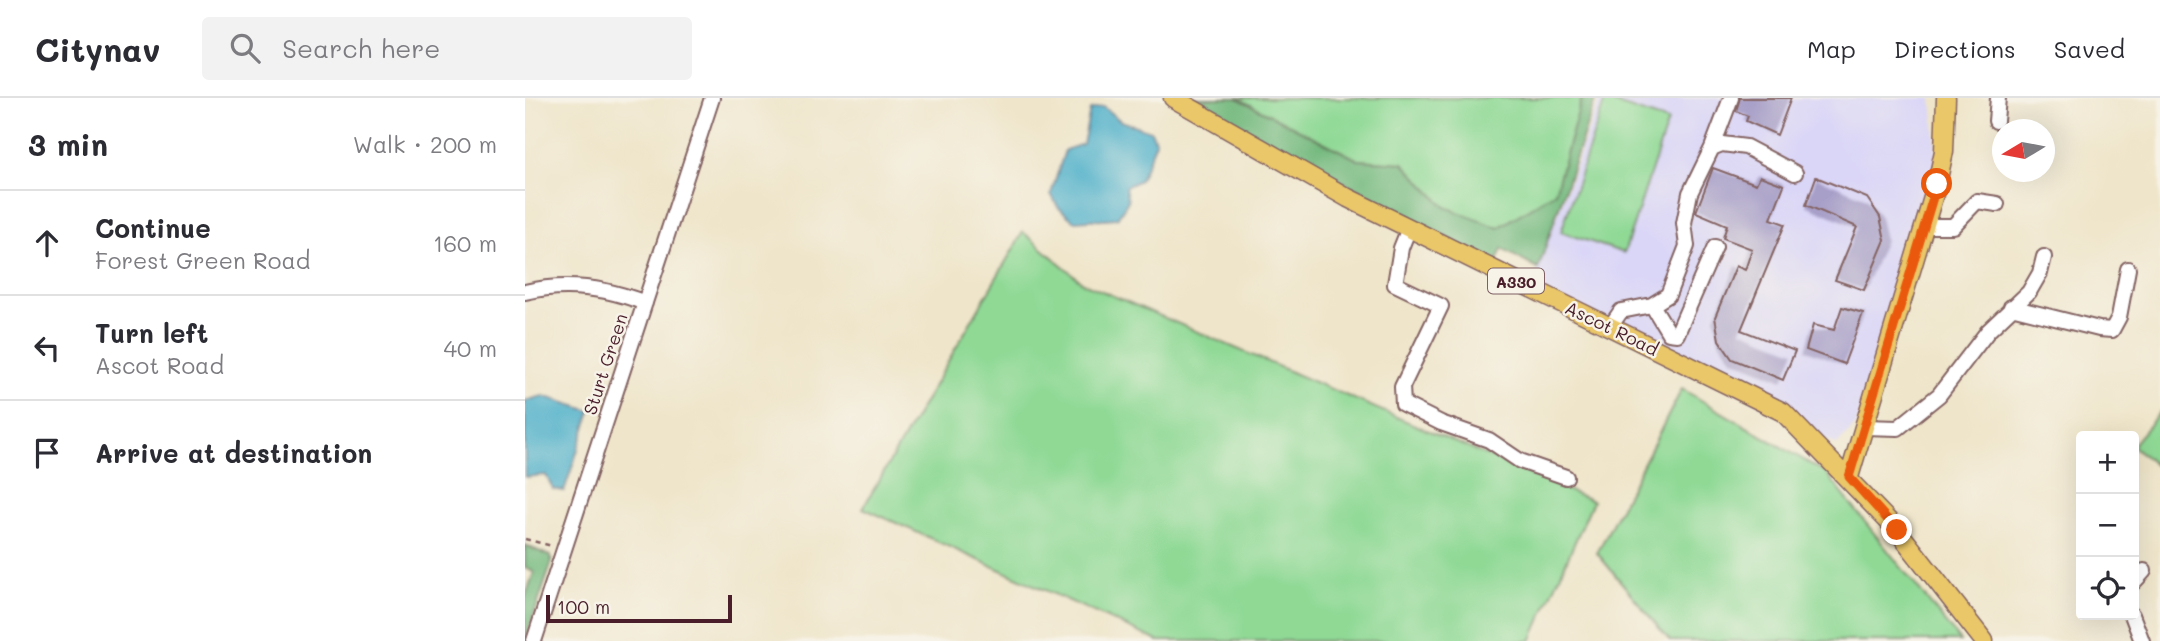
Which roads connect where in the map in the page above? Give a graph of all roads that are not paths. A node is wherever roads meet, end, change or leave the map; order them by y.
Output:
1 (712, 98) edge
2 (1173, 98) edge
3 (1731, 98) edge
4 (1946, 98) edge
5 (1998, 98) edge
6 (1996, 119) edge
7 (1712, 148) junction
8 (1794, 173) dead end
9 (1997, 204) dead end
10 (1925, 226) junction
11 (1409, 228) junction
12 (1715, 247) dead end
13 (2044, 257) dead end
14 (2128, 269) dead end
15 (525, 292) edge
16 (645, 303) junction
17 (1652, 305) junction
18 (2011, 307) junction
19 (1610, 327) junction
20 (1864, 427) junction
21 (1566, 477) dead end
22 (1849, 477) junction
23 (2144, 571) dead end
24 (2139, 576) edge
25 (2134, 620) edge
26 (534, 641) edge
27 (1984, 641) edge
28 (2142, 641) edge

1 - 16 street, Sturt Green
2 - 11 main road, Ascot Road / A330
3 - 7 street
4 - 10 main road
5 - 6 street
7 - 8 street
7 - 17 street
9 - 10 street
10 - 20 main road
11 - 19 main road, Ascot Road / A330
11 - 21 street
12 - 17 street
13 - 18 street
14 - 18 street
15 - 16 street
16 - 26 street, Sturt Green
17 - 19 street
18 - 20 street
19 - 22 main road, Ascot Road / A330
20 - 22 main road
22 - 27 main road, Ascot Road / A330
23 - 24 street
25 - 28 street

